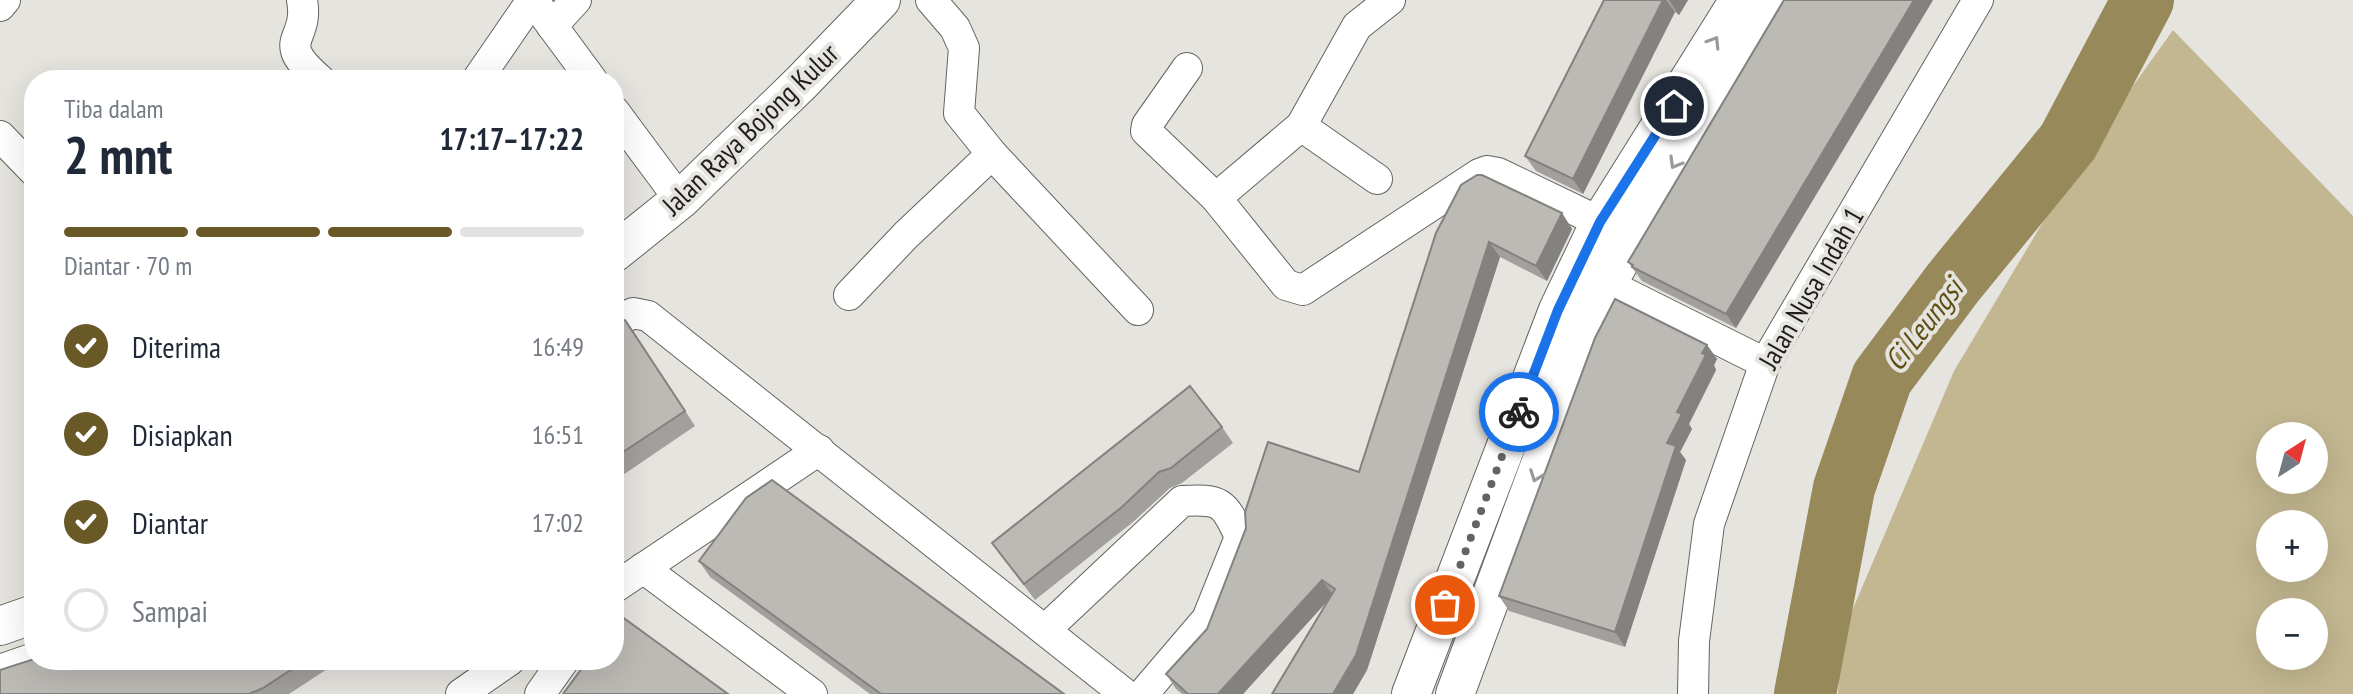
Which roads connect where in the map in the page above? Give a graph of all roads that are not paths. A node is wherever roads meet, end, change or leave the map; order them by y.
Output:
1 (5, 0) edge
2 (302, 0) edge
3 (532, 0) edge
4 (576, 0) edge
5 (881, 0) edge
6 (931, 0) edge
7 (1390, 0) edge
8 (1739, 0) edge
9 (1773, 0) edge
10 (1978, 0) edge
11 (0, 6) edge
12 (552, 26) junction
13 (1187, 68) dead end
14 (310, 70) edge
15 (484, 70) edge
16 (585, 70) edge
17 (1686, 115) junction
18 (624, 124) edge
19 (1301, 126) junction
20 (0, 136) edge
21 (992, 154) junction
22 (24, 161) edge
23 (1377, 179) dead end
24 (1216, 198) junction
25 (680, 200) junction
26 (1600, 222) junction
27 (624, 245) edge
28 (1607, 284) junction
29 (849, 295) dead end
30 (1138, 310) dead end
31 (624, 318) edge
32 (1765, 363) junction
33 (819, 450) junction
34 (643, 568) junction
35 (624, 581) edge
36 (24, 618) edge
37 (0, 626) edge
38 (1045, 630) junction
39 (24, 662) edge
40 (0, 670) edge
41 (496, 670) edge
42 (557, 670) edge
43 (461, 694) edge
44 (540, 694) edge
45 (812, 694) edge
46 (1125, 694) edge
47 (1143, 694) edge
48 (1411, 694) edge
49 (1455, 694) edge
50 (1693, 694) edge

1 - 11 street
2 - 14 street
3 - 12 street
3 - 15 street
4 - 12 street
5 - 25 street, Jalan Raya Bojong Kulur
6 - 21 street
7 - 19 street
17 -> 8 street
9 - 17 street
10 - 32 street, Jalan Nusa Indah 1
12 - 16 street
13 - 24 street
17 - 26 street
17 -> 28 street
18 - 25 street
19 - 23 street
19 - 24 street
20 - 22 street
21 - 29 street
21 - 30 street
24 - 26 street
25 - 27 street, Jalan Raya Bojong Kulur
26 - 48 street
28 - 32 street
28 -> 49 street
31 - 33 street
32 - 50 street, Jalan Nusa Indah 1
33 - 34 street
33 - 38 street
34 - 35 street
34 - 45 street
36 - 37 street
38 - 46 street
38 - 47 street
39 - 40 street
41 - 43 street
42 - 44 street

